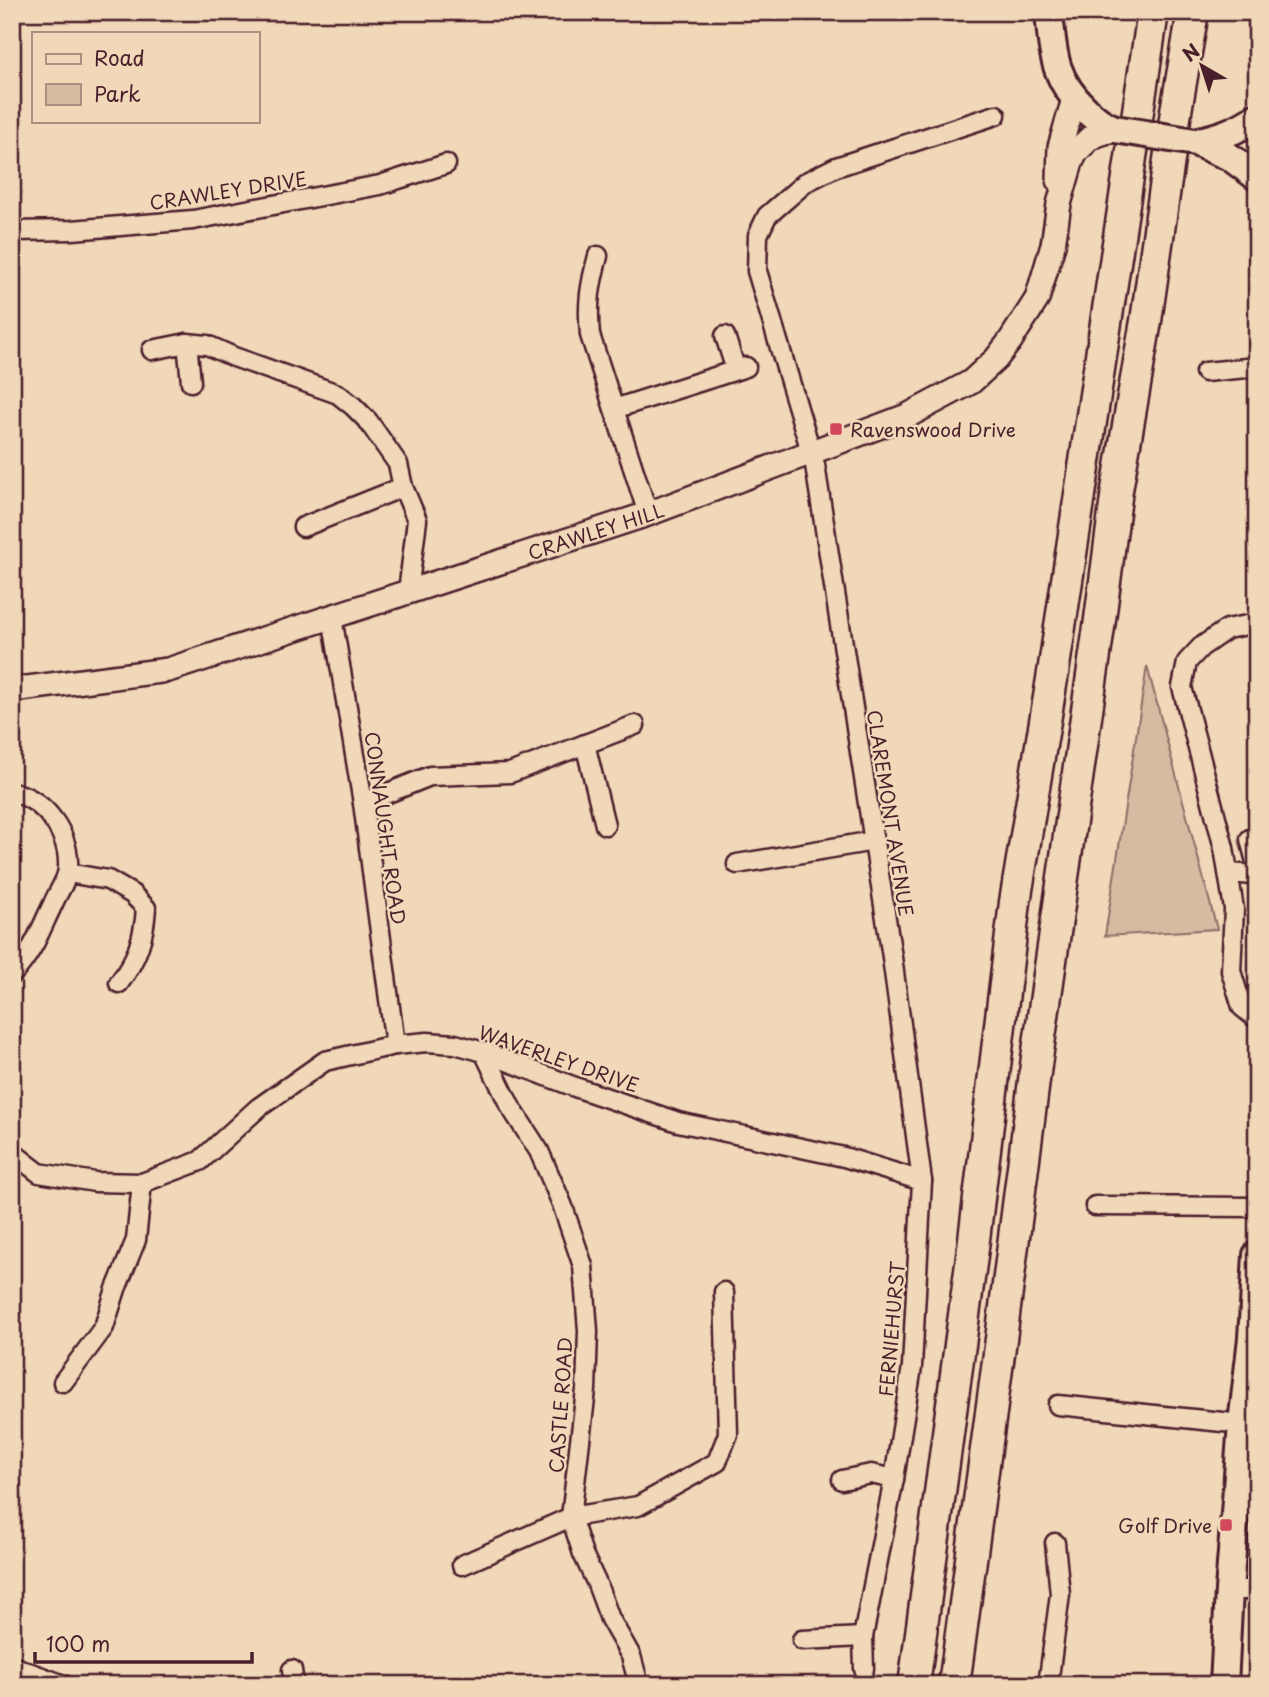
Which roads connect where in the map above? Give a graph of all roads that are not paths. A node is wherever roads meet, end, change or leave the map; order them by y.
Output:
1 (1049, 12) edge
2 (1153, 12) edge
3 (1192, 12) edge
4 (1074, 99) junction
5 (996, 115) dead end
6 (1257, 117) edge
7 (1109, 129) junction
8 (1195, 142) junction
9 (446, 164) dead end
10 (1257, 177) edge
11 (1059, 204) junction
12 (12, 231) edge
13 (598, 256) dead end
14 (725, 336) dead end
15 (187, 343) junction
16 (152, 350) dead end
17 (1257, 367) edge
18 (1205, 372) dead end
19 (191, 382) dead end
20 (614, 410) junction
21 (810, 452) junction
22 (404, 487) junction
23 (648, 514) junction
24 (303, 527) dead end
25 (408, 592) junction
26 (332, 617) junction
27 (1257, 622) edge
28 (12, 690) edge
29 (635, 724) dead end
30 (584, 744) junction
31 (12, 792) edge
32 (363, 803) junction
33 (605, 825) dead end
34 (1250, 839) dead end
35 (874, 841) junction
36 (737, 864) dead end
37 (1257, 869) edge
38 (68, 873) junction
39 (1228, 873) junction
40 (12, 974) edge
41 (119, 983) dead end
42 (1257, 1019) edge
43 (395, 1045) junction
44 (484, 1052) junction
45 (12, 1152) edge
46 (922, 1181) junction
47 (142, 1183) junction
48 (1095, 1206) dead end
49 (1257, 1206) edge
50 (1257, 1255) edge
51 (724, 1292) dead end
52 (63, 1382) dead end
53 (1058, 1405) dead end
54 (1242, 1424) junction
55 (894, 1479) junction
56 (842, 1480) dead end
57 (571, 1517) junction
58 (1055, 1543) dead end
59 (462, 1565) dead end
60 (1229, 1590) junction
61 (1257, 1590) edge
62 (863, 1637) junction
63 (802, 1640) dead end
64 (12, 1666) edge
65 (864, 1669) dead end
66 (64, 1685) edge
67 (639, 1685) edge
68 (914, 1685) edge
69 (954, 1685) edge
70 (1048, 1685) edge
71 (1224, 1685) edge

1 - 4 main road
2 - 68 highway
3 - 69 highway
4 - 7 main road
4 - 11 street, CRAWLEY HILL
5 - 21 street
6 - 8 main road
7 - 8 main road, bridge
7 - 11 street, CRAWLEY HILL
8 - 10 main road
9 - 12 street, CRAWLEY DRIVE
11 - 21 street, CRAWLEY HILL
13 - 20 street
14 - 20 street
15 - 16 street
15 - 19 street
15 - 22 street
17 - 18 street
20 - 23 street
21 - 23 street, CRAWLEY HILL
21 - 35 street, CLAREMONT AVENUE
22 - 24 street
22 - 25 street
23 - 25 street, CRAWLEY HILL
25 - 26 street, CRAWLEY HILL
26 - 28 street, CRAWLEY HILL
26 - 32 street, CONNAUGHT ROAD
27 - 39 street
29 - 30 street
30 - 32 street
30 - 33 street
31 - 38 street
32 - 43 street, CONNAUGHT ROAD
34 - 37 street
35 - 36 street
35 - 46 street, CLAREMONT AVENUE
37 - 39 street
38 - 40 street
38 - 41 street
39 - 42 street
43 - 44 street, WAVERLEY DRIVE
43 - 47 street, WAVERLEY DRIVE
44 - 46 street, WAVERLEY DRIVE
44 - 57 street, CASTLE ROAD
45 - 47 street, WAVERLEY DRIVE
46 - 55 street, FERNIEHURST
47 - 52 street
48 - 49 street
50 - 54 main road
51 - 57 street
53 - 54 street
54 - 60 main road
55 - 56 street
55 - 62 street, FERNIEHURST
57 - 59 street
57 - 67 street, CASTLE ROAD
58 - 70 street
60 - 61 street
60 - 71 main road
62 - 63 street
62 - 65 street, FERNIEHURST
64 - 66 street

